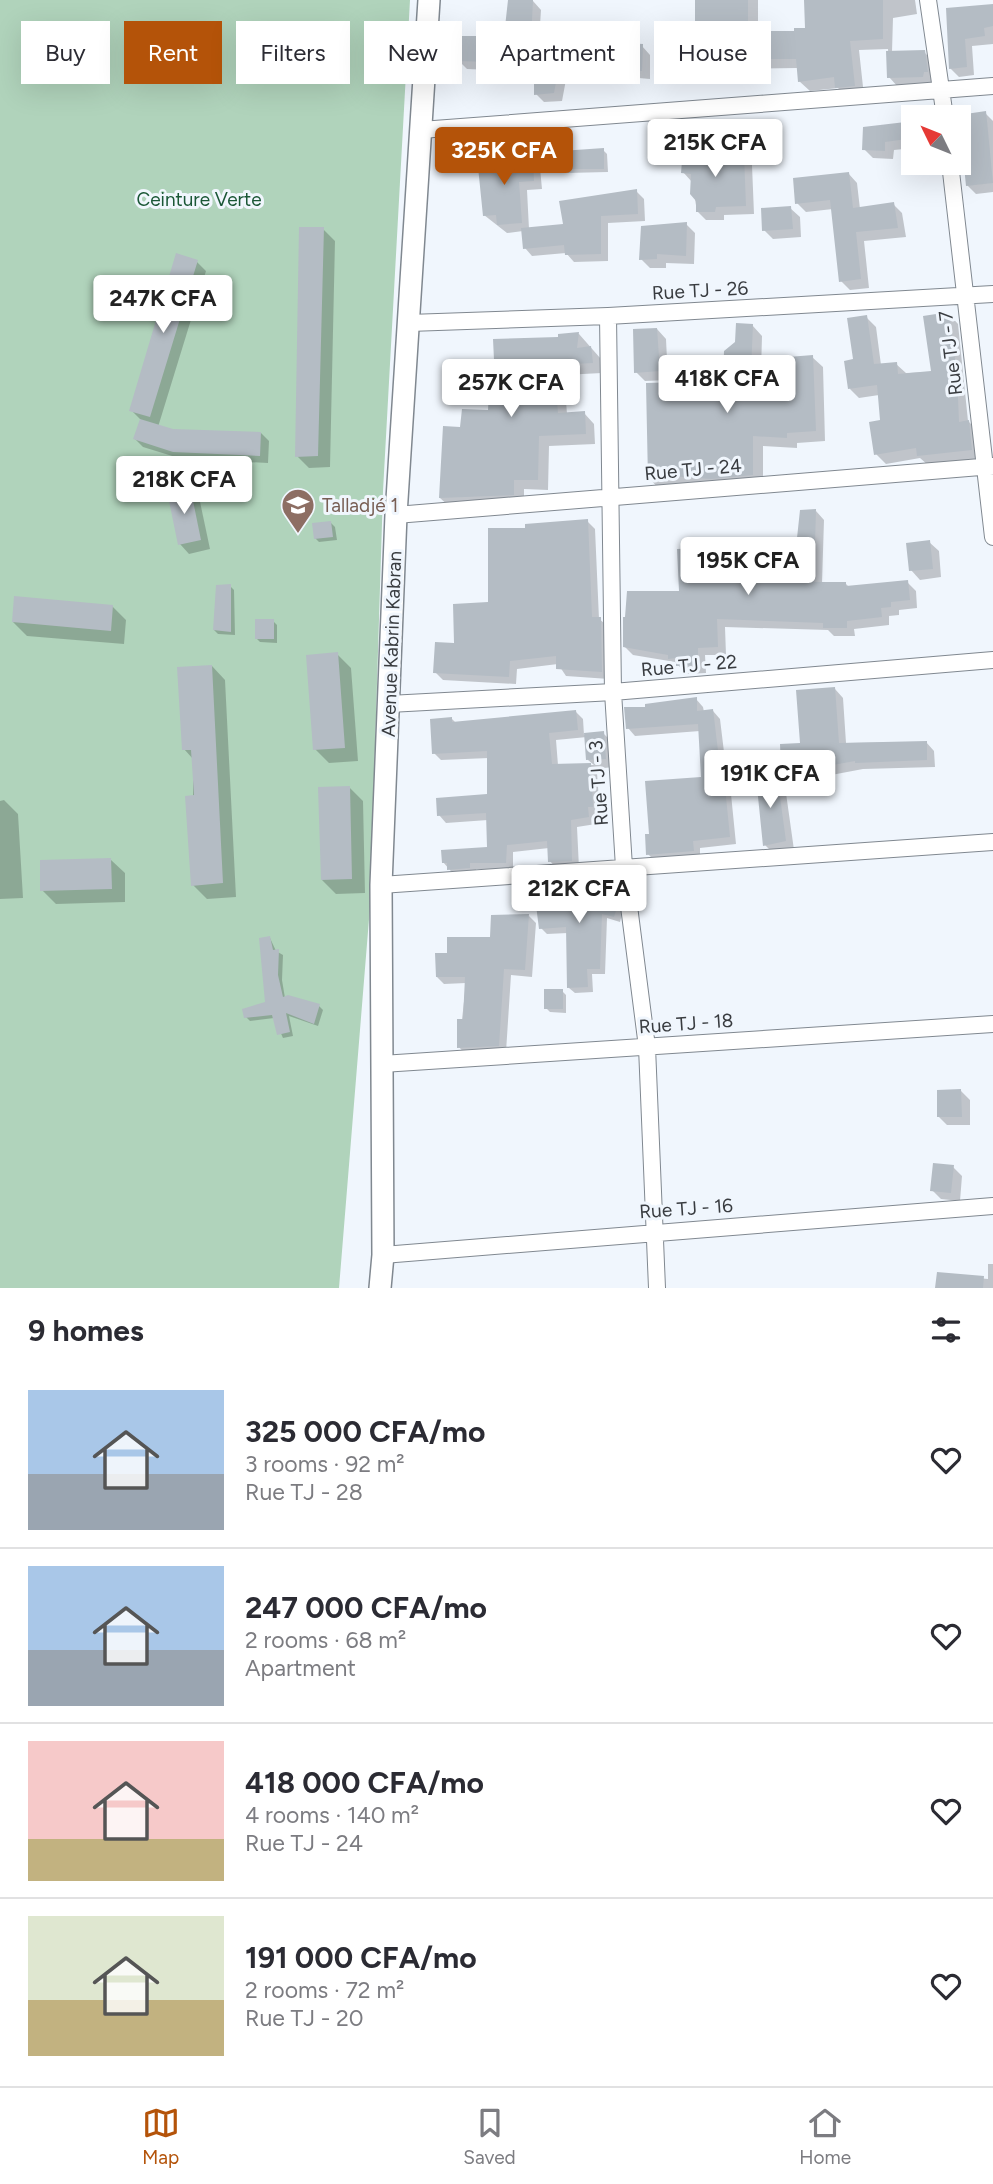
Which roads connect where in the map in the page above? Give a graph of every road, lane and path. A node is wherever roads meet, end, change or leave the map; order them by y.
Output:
1 (429, 0) edge
2 (928, 0) edge
3 (993, 86) edge
4 (942, 88) junction
5 (944, 105) edge
6 (421, 130) junction
7 (951, 175) edge
8 (993, 294) edge
9 (964, 296) junction
10 (608, 316) junction
11 (409, 323) junction
12 (989, 466) edge
13 (611, 497) junction
14 (396, 515) junction
15 (993, 537) edge
16 (993, 660) edge
17 (613, 692) junction
18 (389, 704) junction
19 (993, 842) edge
20 (625, 867) junction
21 (382, 885) junction
22 (993, 1024) edge
23 (647, 1047) junction
24 (382, 1063) junction
25 (993, 1206) edge
26 (653, 1232) junction
27 (383, 1255) junction
28 (380, 1288) edge
29 (657, 1288) edge

1 - 6 street, Avenue Kabrin Kabran
2 - 4 street
3 - 4 street
4 - 5 street
4 - 6 street
6 - 11 street, Avenue Kabrin Kabran
7 - 9 street, Rue TJ - 7
8 - 9 street, Rue TJ - 26
9 - 10 street, Rue TJ - 26
9 - 12 street, Rue TJ - 7
10 - 11 street, Rue TJ - 26
10 - 13 street, Rue TJ - 3
11 - 14 street, Avenue Kabrin Kabran
12 - 13 street, Rue TJ - 24
12 - 15 street, Rue TJ - 7
13 - 14 street, Rue TJ - 24
13 - 17 street, Rue TJ - 3
14 - 18 street, Avenue Kabrin Kabran
16 - 17 street, Rue TJ - 22
17 - 18 street, Rue TJ - 22
17 - 20 street, Rue TJ - 3
18 - 21 street, Avenue Kabrin Kabran
19 - 20 street
20 - 21 street
20 - 23 street, Rue TJ - 3
21 - 24 street, Avenue Kabrin Kabran
22 - 23 street, Rue TJ - 18
23 - 24 street, Rue TJ - 18
23 - 26 street, Rue TJ - 3
24 - 27 street, Avenue Kabrin Kabran
25 - 26 street, Rue TJ - 16
26 - 27 street, Rue TJ - 16
26 - 29 street, Rue TJ - 3
27 - 28 street, Avenue Kabrin Kabran

